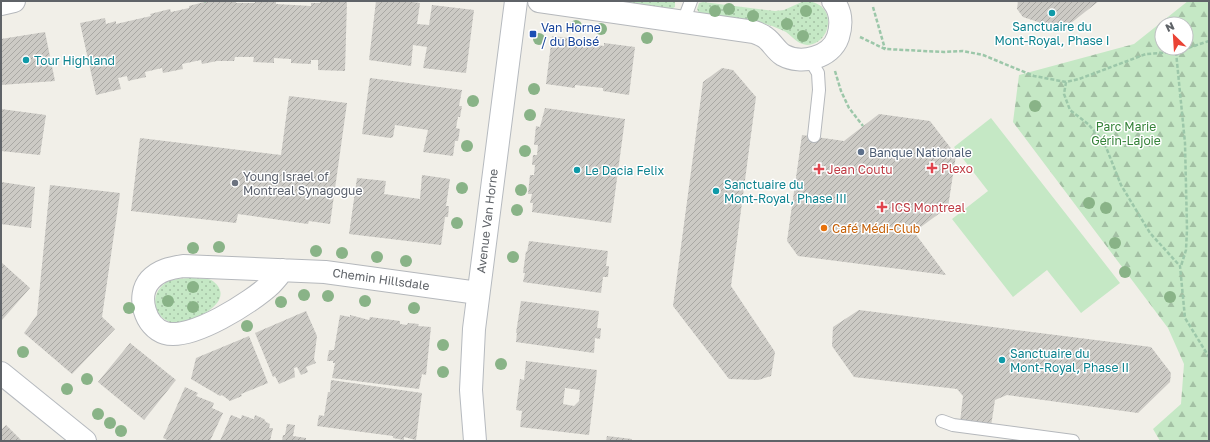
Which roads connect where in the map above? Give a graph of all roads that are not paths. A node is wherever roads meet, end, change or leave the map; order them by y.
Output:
1 (14, 1) edge
2 (516, 1) edge
3 (539, 1) edge
4 (691, 1) edge
5 (833, 1) edge
6 (1, 4) edge
7 (683, 22) junction
8 (809, 58) junction
9 (814, 136) dead end
10 (282, 270) junction
11 (478, 293) junction
12 (1, 373) edge
13 (942, 421) dead end
14 (85, 441) edge
15 (474, 441) edge
16 (1073, 441) edge

1 - 6 street
2 - 11 street, Avenue Van Horne
3 - 7 street
4 - 7 lane
5 - 8 street
7 - 8 street
8 - 9 lane
10 - 10 street, Chemin Hillsdale
10 - 11 street, Chemin Hillsdale
11 - 15 street, Avenue Van Horne
12 - 14 street
13 - 16 lane

